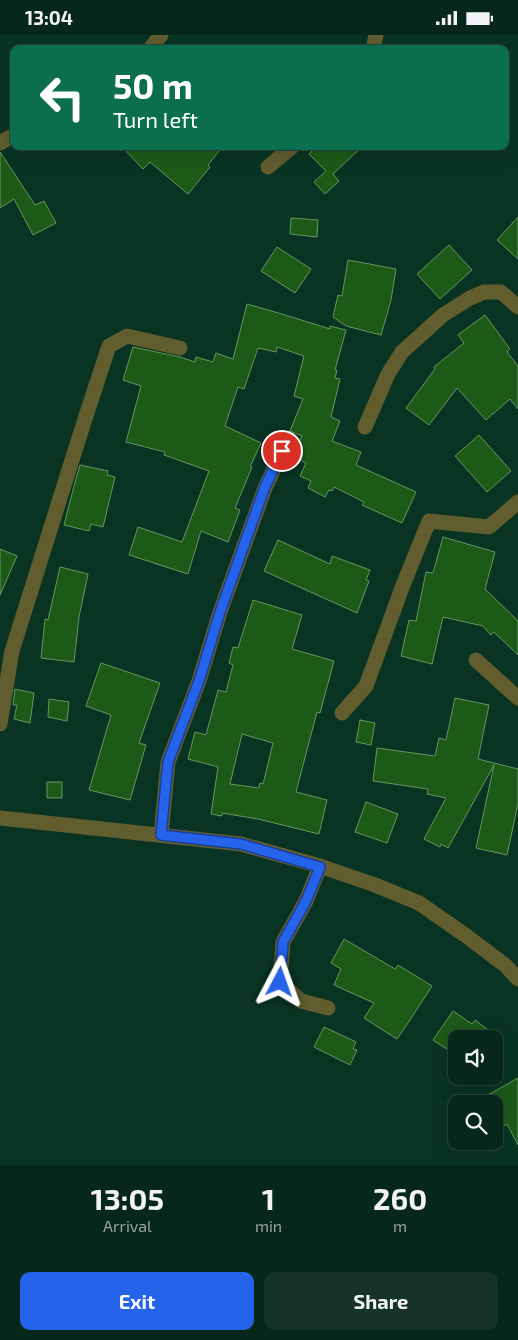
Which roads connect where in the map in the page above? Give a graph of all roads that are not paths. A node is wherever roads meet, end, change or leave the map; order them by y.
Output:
1 (161, 35) edge
2 (153, 45) edge
3 (288, 150) edge
4 (268, 167) dead end
5 (518, 307) edge
6 (180, 348) dead end
7 (365, 427) dead end
8 (282, 451) dead end
9 (518, 502) edge
10 (476, 660) dead end
11 (518, 698) edge
12 (342, 713) dead end
13 (0, 724) edge
14 (0, 818) edge
15 (161, 835) junction
16 (320, 867) junction
17 (518, 979) edge
18 (328, 1008) dead end

1 - 2 street
3 - 4 street
5 - 7 street
6 - 13 street
8 - 15 street
9 - 12 street
10 - 11 street
14 - 15 street
15 - 16 street
16 - 17 street
16 - 18 street

